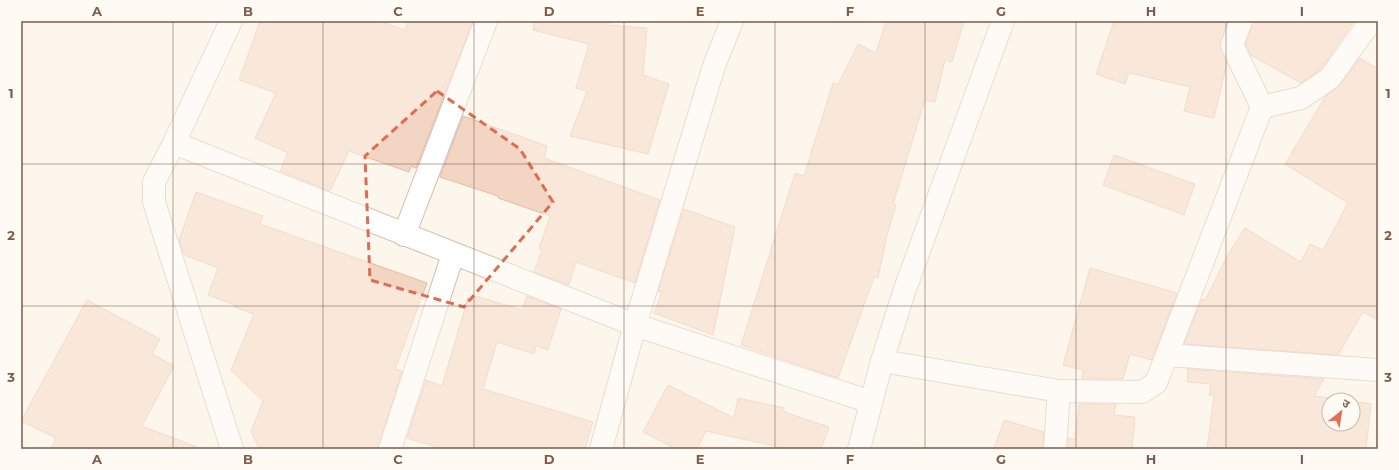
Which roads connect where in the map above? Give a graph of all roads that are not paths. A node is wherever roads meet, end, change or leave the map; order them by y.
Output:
1 (231, 21) edge
2 (486, 21) edge
3 (732, 21) edge
4 (1003, 21) edge
5 (1241, 21) edge
6 (1371, 21) edge
7 (1262, 107) junction
8 (174, 143) junction
9 (404, 235) junction
10 (453, 254) junction
11 (635, 325) junction
12 (1168, 355) junction
13 (882, 361) junction
14 (1378, 370) edge
15 (1059, 391) junction
16 (871, 402) junction
17 (232, 449) edge
18 (390, 449) edge
19 (601, 449) edge
20 (859, 449) edge
21 (1055, 449) edge

1 - 8 street
2 - 9 street
3 - 11 street
4 - 13 street
5 - 7 street
6 - 7 street
7 - 12 street
8 - 9 street
8 - 17 street
9 - 10 street
10 - 11 street
10 - 18 street
11 - 16 street
11 - 19 street
12 - 14 street
12 - 15 street
13 - 15 street
13 - 16 street
15 - 21 street
16 - 20 street

